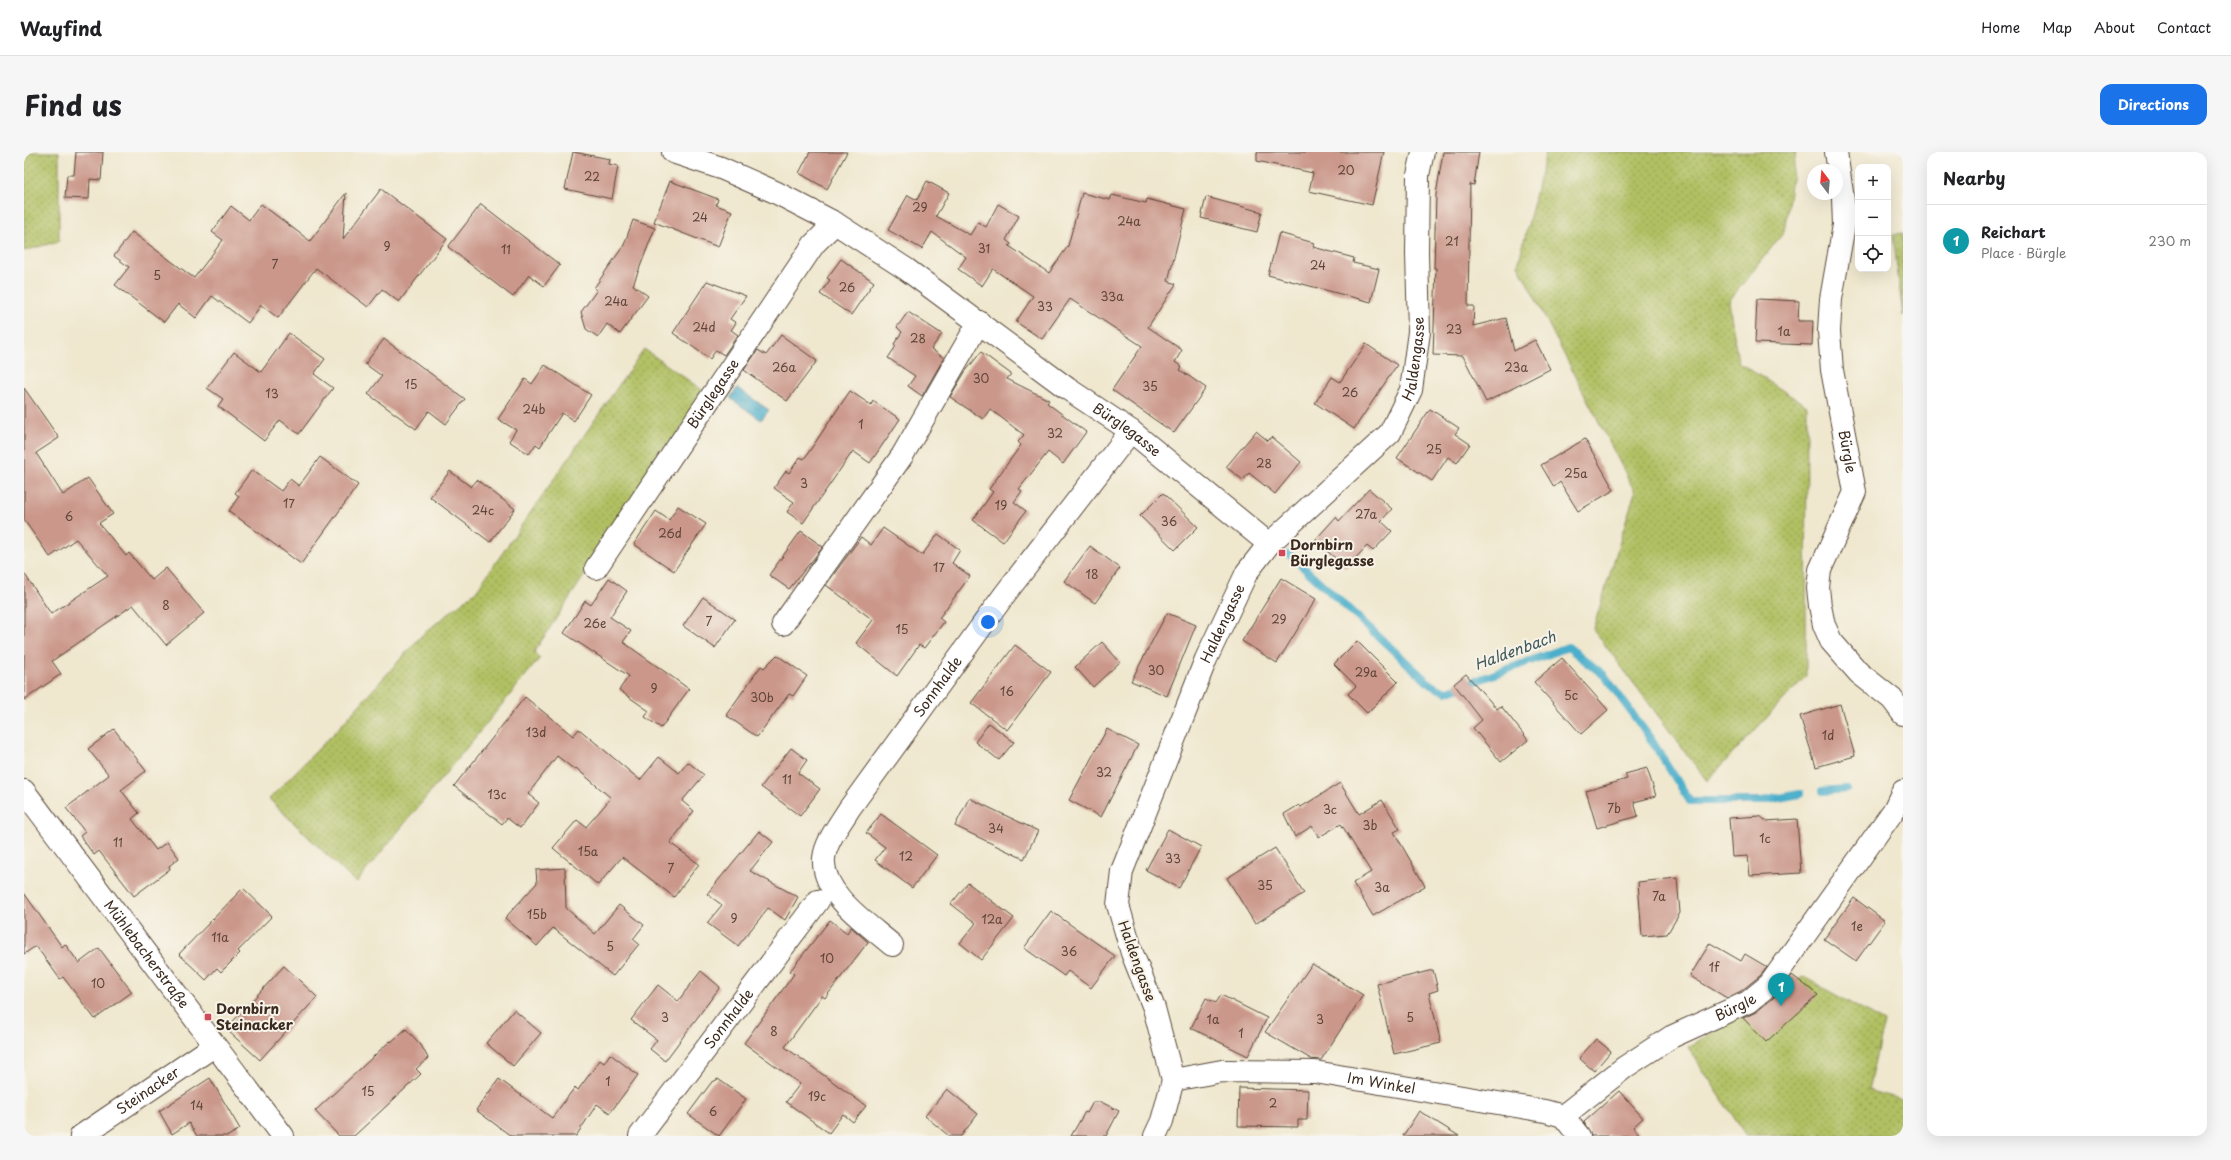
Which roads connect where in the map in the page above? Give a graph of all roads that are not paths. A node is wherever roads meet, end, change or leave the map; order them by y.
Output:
1 (674, 152) edge
2 (1423, 152) edge
3 (1836, 152) edge
4 (835, 223) junction
5 (979, 322) junction
6 (1131, 431) junction
7 (1269, 544) junction
8 (596, 568) dead end
9 (783, 624) dead end
10 (1903, 714) edge
11 (24, 791) edge
12 (1903, 791) edge
13 (818, 901) dead end
14 (892, 945) dead end
15 (214, 1046) junction
16 (1173, 1080) junction
17 (1563, 1116) junction
18 (81, 1136) edge
19 (283, 1136) edge
20 (640, 1136) edge
21 (1155, 1136) edge
22 (1579, 1136) edge

1 - 4 street, Bürglegasse
2 - 7 street, Haldengasse
3 - 10 street, Bürgle
4 - 5 street, Bürglegasse
4 - 8 street, Bürglegasse
5 - 6 street, Bürglegasse
5 - 9 street
6 - 7 street, Bürglegasse
6 - 14 street, Sonnhalde
7 - 16 street, Haldengasse
11 - 15 street, Mühlebacherstraße
12 - 17 street, Bürgle
13 - 20 street, Sonnhalde
15 - 18 street, Steinacker
15 - 19 street, Mühlebacherstraße
16 - 17 street, Im Winkel
16 - 21 street, Haldengasse
17 - 22 street

